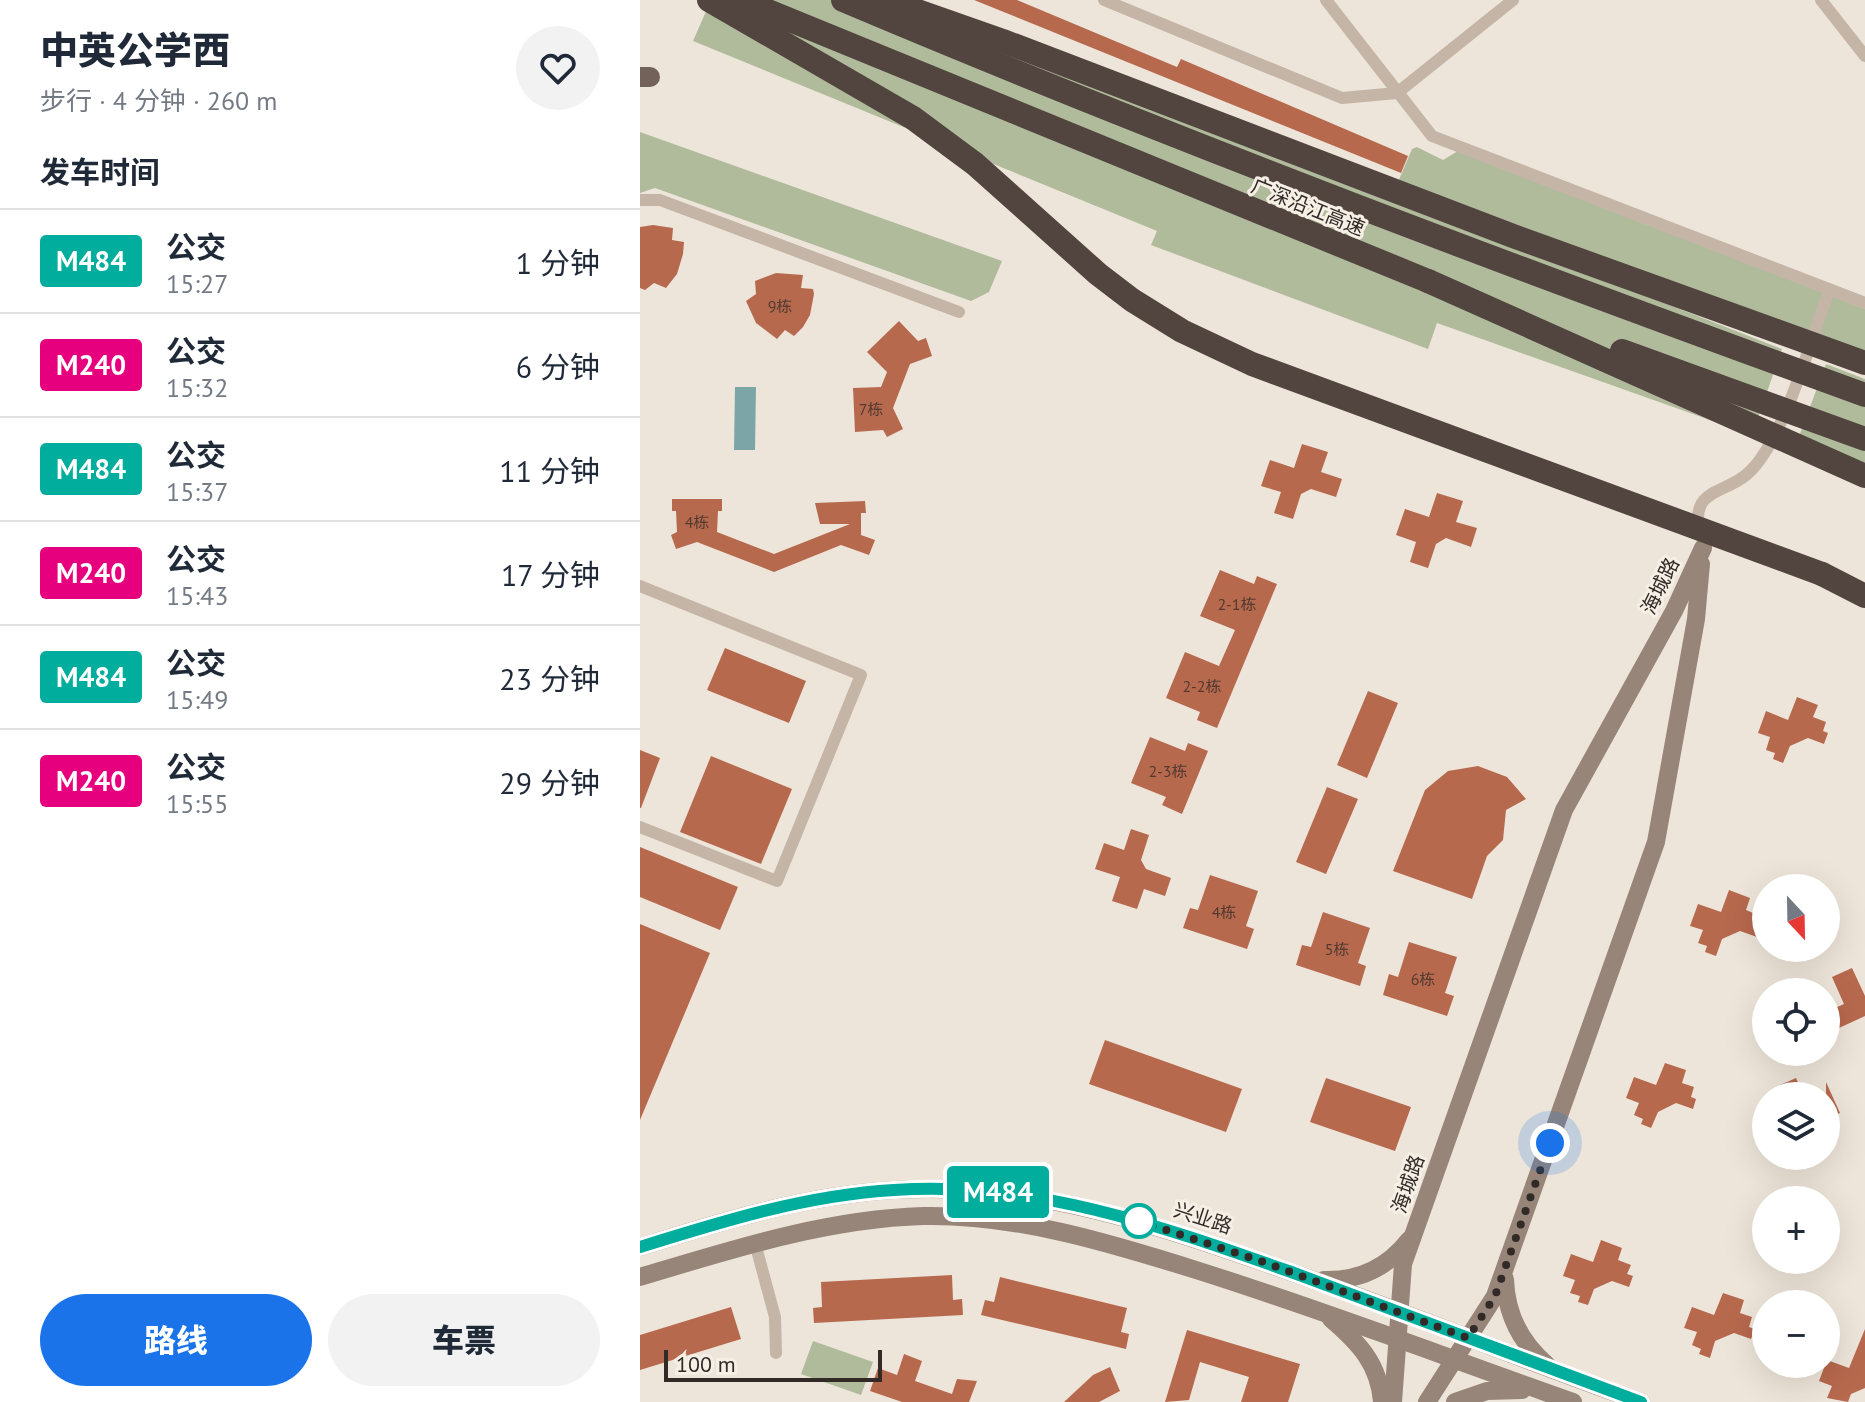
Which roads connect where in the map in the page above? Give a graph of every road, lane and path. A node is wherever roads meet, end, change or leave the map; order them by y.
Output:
1 (709, 0) edge
2 (741, 0) edge
3 (843, 0) edge
4 (886, 0) edge
5 (1104, 0) edge
6 (1326, 0) edge
7 (1513, 0) edge
8 (1821, 0) edge
9 (1865, 56) edge
10 (1397, 93) junction
11 (640, 200) edge
12 (1428, 281) junction
13 (1829, 291) junction
14 (1865, 303) edge
15 (959, 312) dead end
16 (1865, 363) edge
17 (1865, 395) edge
18 (1865, 439) edge
19 (1865, 476) edge
20 (1703, 548) junction
21 (1822, 574) junction
22 (1865, 581) edge
23 (640, 586) edge
24 (1865, 596) edge
25 (640, 827) edge
26 (1415, 1231) junction
27 (755, 1243) junction
28 (640, 1247) edge
29 (1507, 1263) junction
30 (640, 1277) edge
31 (1308, 1278) junction
32 (1323, 1312) junction
33 (1401, 1312) junction
34 (1468, 1338) junction
35 (1399, 1340) junction
36 (776, 1353) dead end
37 (1454, 1360) junction
38 (1559, 1373) junction
39 (1546, 1392) junction
40 (1382, 1402) edge
41 (1393, 1402) edge
42 (1427, 1402) edge
43 (1455, 1402) edge
44 (1573, 1402) edge
45 (1641, 1402) edge

1 - 21 highway, bridge
2 - 12 highway, 广深沿江高速
3 - 17 highway, 广深沿江高速, bridge
4 - 16 highway, bridge
5 - 10 street
6 - 10 street
7 - 10 street
8 - 9 street
10 - 13 street
11 - 15 street
12 - 18 highway, 广深沿江高速, bridge
12 - 19 highway, bridge
13 - 14 street
13 - 20 street
20 - 26 main road, 海城路
20 - 29 main road, 海城路
21 - 22 highway
21 - 24 highway
23 - 25 street
26 - 31 main road
26 - 33 main road, 海城路
27 - 30 main road
27 - 32 main road
27 - 36 street
28 - 31 main road, 兴业路
29 - 34 main road, 海城路
29 - 38 main road
31 - 33 main road, 兴业路
32 - 35 main road
32 - 40 main road
33 - 34 main road, 兴业路
33 - 35 main road, 海城路
34 - 37 main road, 海城路
34 - 38 main road, 兴业路
35 - 37 main road
35 - 41 main road, 海城路
37 - 39 main road
37 - 42 main road, 海城路
38 - 45 main road, 兴业路
39 - 43 main road
39 - 44 main road

